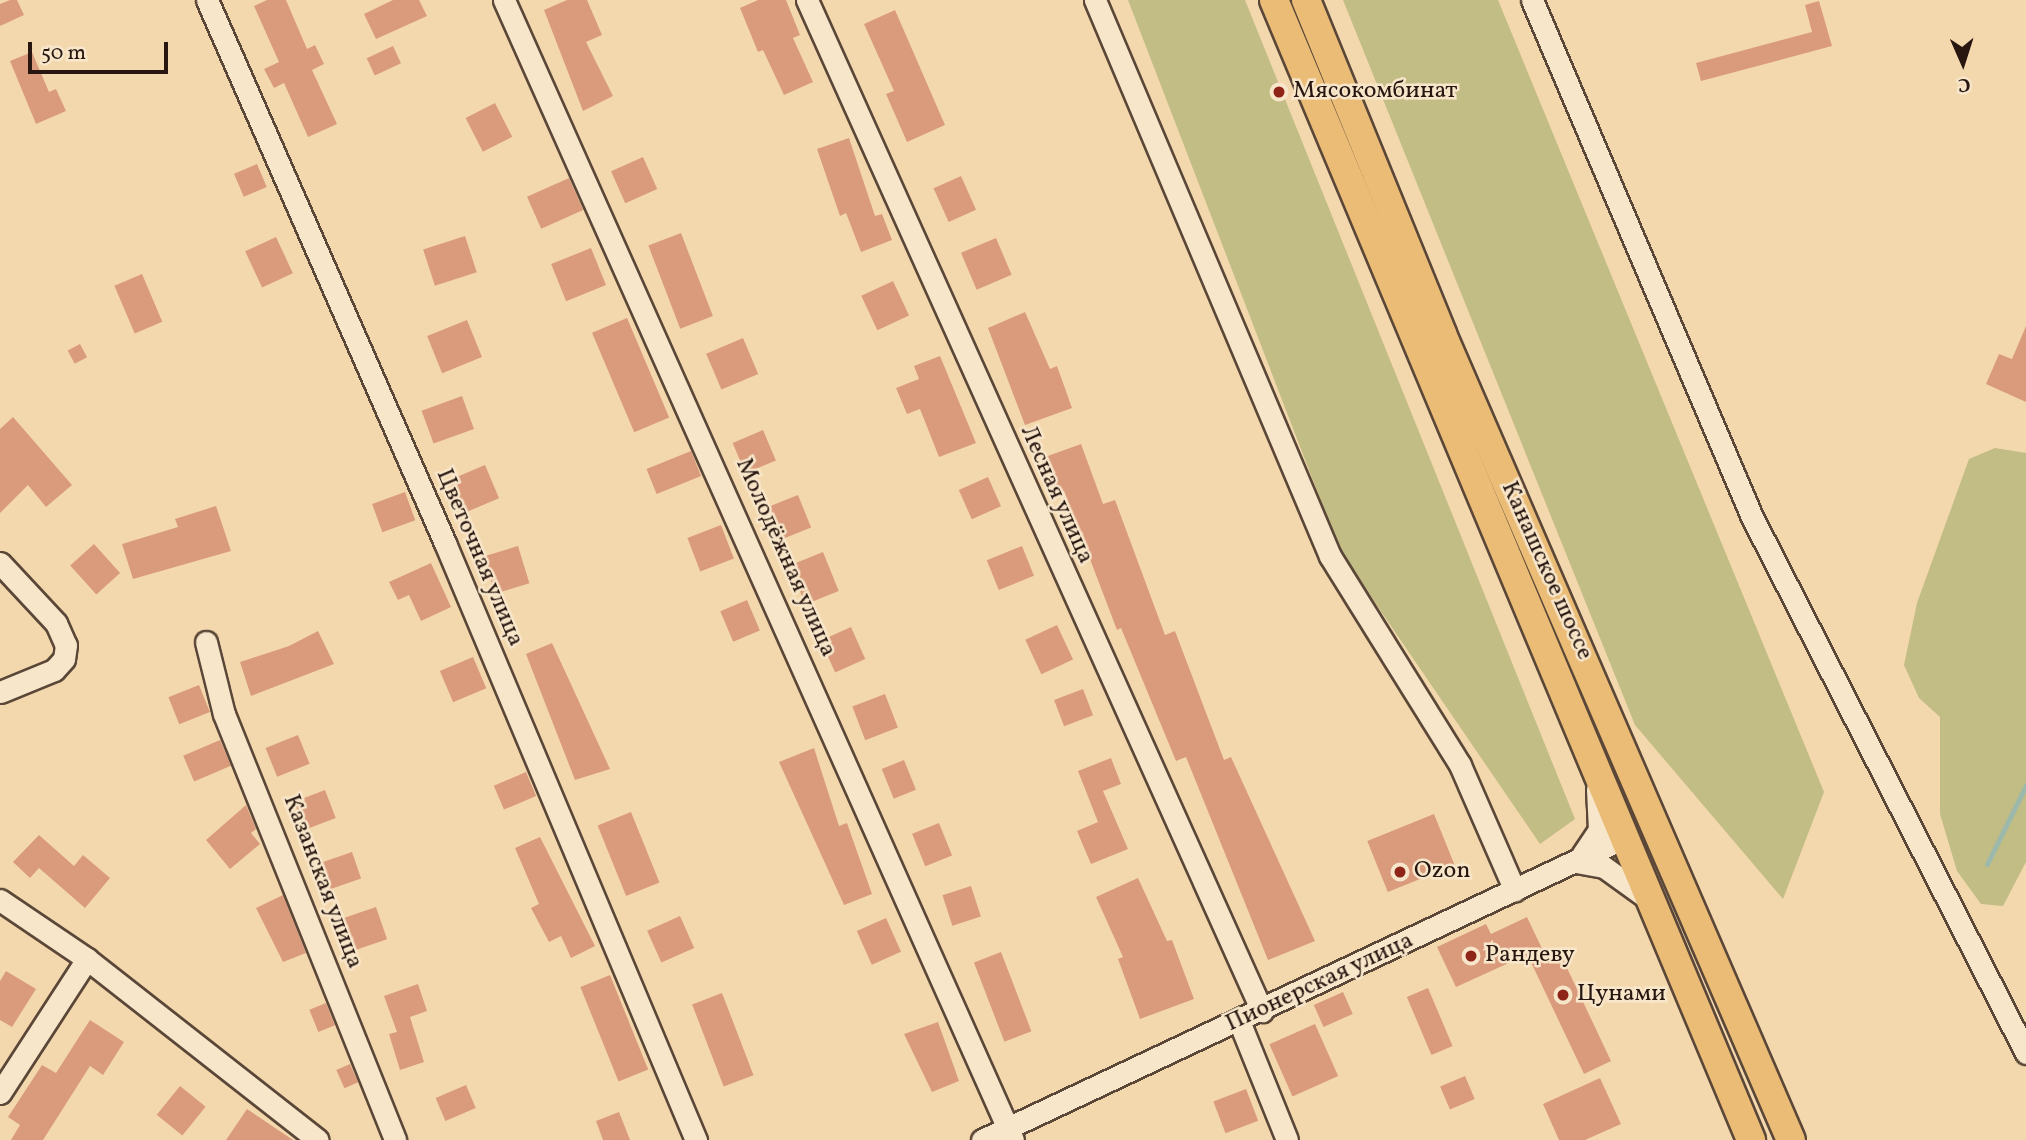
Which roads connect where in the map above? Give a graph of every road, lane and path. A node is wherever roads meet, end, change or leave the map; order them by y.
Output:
1 (207, 0) edge
2 (504, 0) edge
3 (807, 0) edge
4 (1095, 0) edge
5 (1274, 0) edge
6 (1306, 0) edge
7 (1532, 0) edge
8 (0, 563) edge
9 (206, 642) dead end
10 (0, 692) edge
11 (1593, 758) junction
12 (1657, 823) junction
13 (1626, 838) junction
14 (1576, 862) junction
15 (1515, 891) junction
16 (0, 900) edge
17 (1654, 905) junction
18 (87, 960) junction
19 (1262, 1011) junction
20 (1240, 1021) junction
21 (2026, 1052) edge
22 (0, 1093) edge
23 (1011, 1135) edge
24 (318, 1140) edge
25 (395, 1140) edge
26 (696, 1140) edge
27 (982, 1140) edge
28 (1287, 1140) edge
29 (1751, 1140) edge
30 (1791, 1140) edge

1 - 26 street, Цветочная улица
2 - 23 street, Молодёжная улица
3 - 19 street, Лесная улица
4 - 15 street
5 - 11 main road, Канашское шоссе
6 - 12 main road, Канашское шоссе
7 - 21 street
8 - 10 street
9 - 25 street, Казанская улица
11 - 13 main road, Канашское шоссе
11 - 14 street
12 - 13 main road, Пионерская улица
12 - 30 main road, Канашское шоссе
13 - 14 street, Пионерская улица
13 - 17 main road, Канашское шоссе
14 - 15 street, Пионерская улица
14 - 17 street
15 - 19 street, Пионерская улица
16 - 18 street
17 - 29 main road, Канашское шоссе
18 - 22 street
18 - 24 street
19 - 20 street, Пионерская улица
20 - 23 street, Пионерская улица
20 - 28 street
23 - 27 street, Пионерская улица

